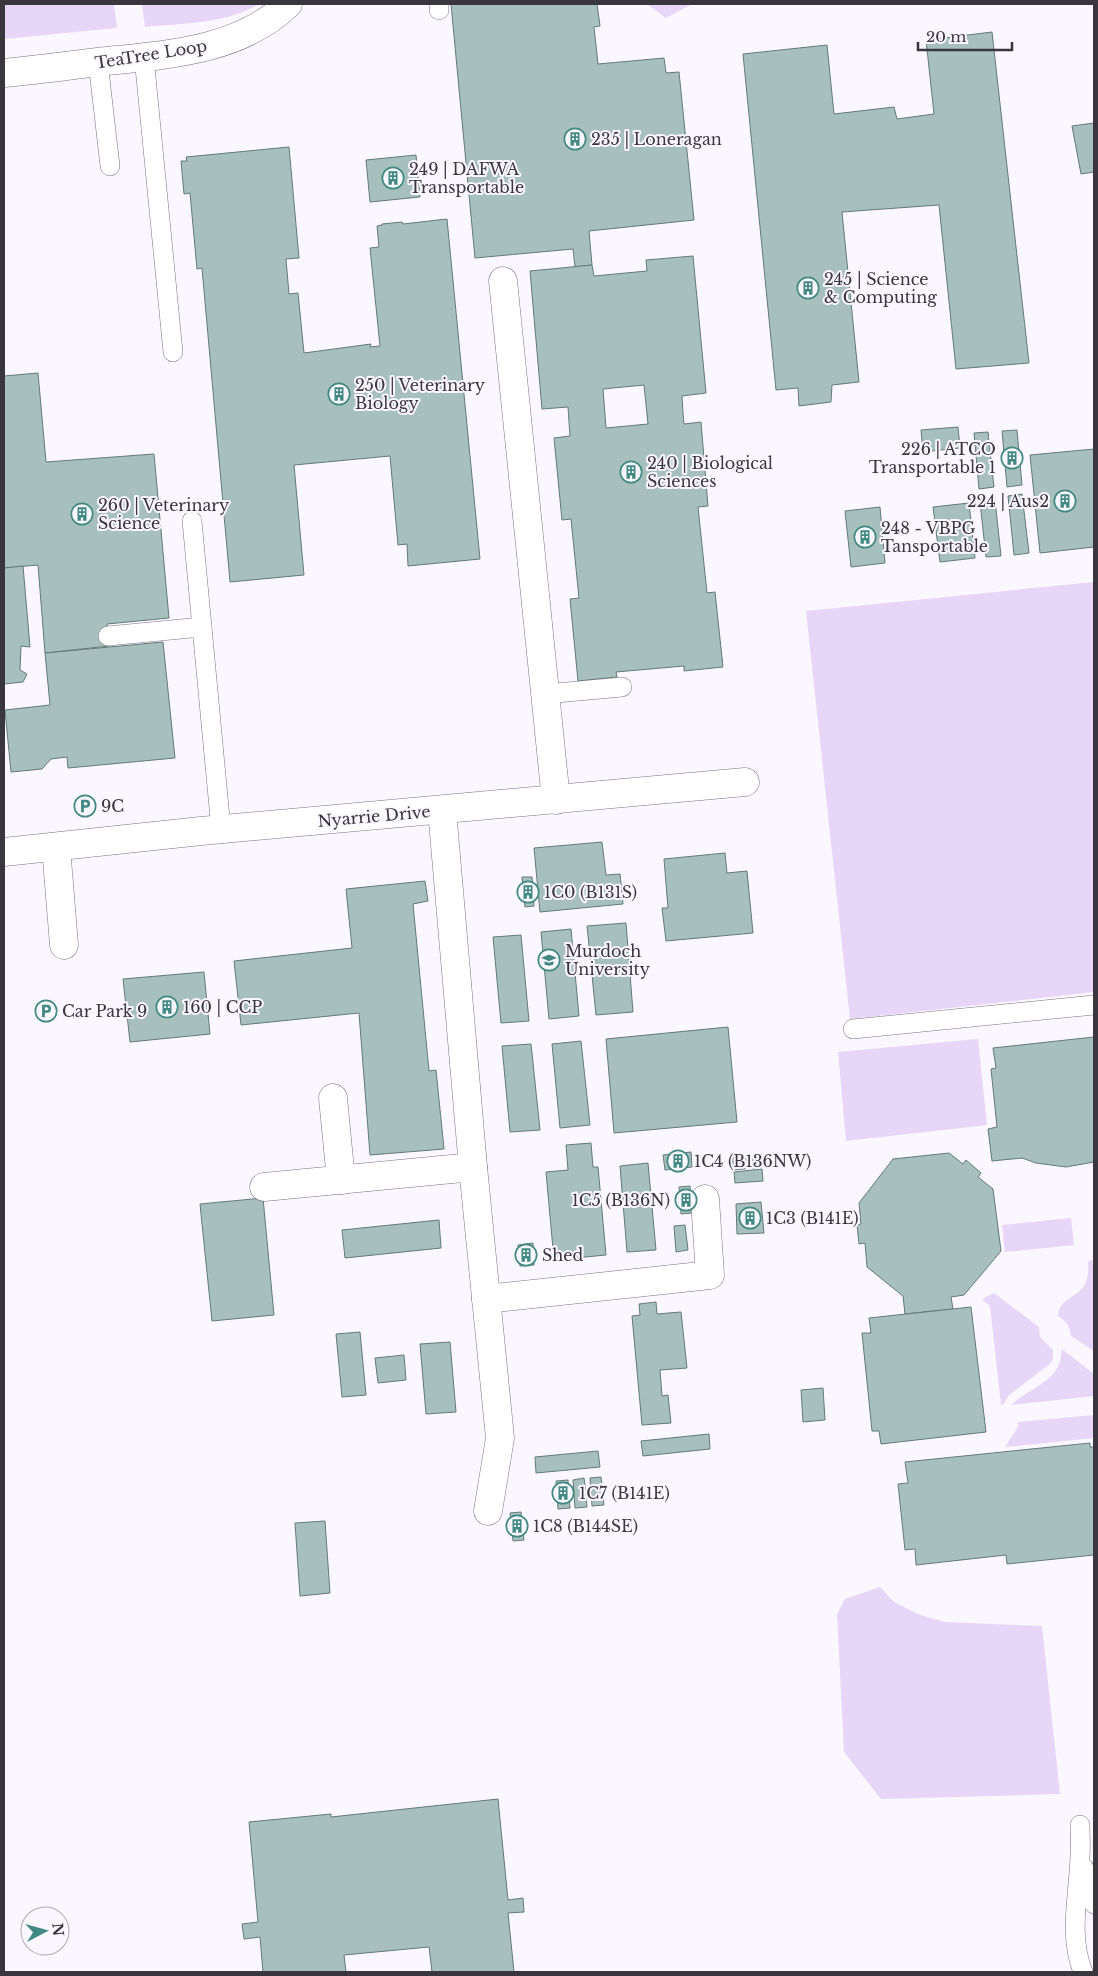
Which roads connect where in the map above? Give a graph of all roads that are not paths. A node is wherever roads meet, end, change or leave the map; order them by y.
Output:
1 (288, 4) edge
2 (144, 57) junction
3 (98, 62) junction
4 (4, 73) edge
5 (110, 166) dead end
6 (503, 281) dead end
7 (173, 352) dead end
8 (192, 521) dead end
9 (202, 627) junction
10 (108, 636) dead end
11 (622, 686) dead end
12 (545, 694) junction
13 (745, 782) dead end
14 (556, 800) junction
15 (442, 810) junction
16 (221, 830) junction
17 (56, 847) junction
18 (4, 852) edge
19 (64, 946) dead end
20 (1094, 1005) edge
21 (853, 1029) dead end
22 (333, 1098) dead end
23 (473, 1167) junction
24 (341, 1180) junction
25 (264, 1187) dead end
26 (705, 1200) dead end
27 (486, 1299) junction
28 (488, 1510) dead end
29 (1080, 1825) dead end
30 (1080, 1857) junction
31 (1094, 1904) edge
32 (1083, 1972) edge

1 - 2 street, TeaTree Loop
2 - 3 street, TeaTree Loop
2 - 7 lane
3 - 4 street, TeaTree Loop
3 - 5 lane
6 - 12 street
8 - 9 lane
9 - 10 lane
9 - 16 lane
11 - 12 lane
12 - 14 street
13 - 14 street, Nyarrie Drive
14 - 15 street, Nyarrie Drive
15 - 16 street, Nyarrie Drive
15 - 23 street
16 - 17 street, Nyarrie Drive
17 - 18 street, Nyarrie Drive
17 - 19 street
20 - 21 lane
22 - 24 street
23 - 24 street
23 - 27 street
24 - 25 street
26 - 27 street
27 - 28 street
29 - 30 lane
30 - 31 lane
30 - 32 lane

